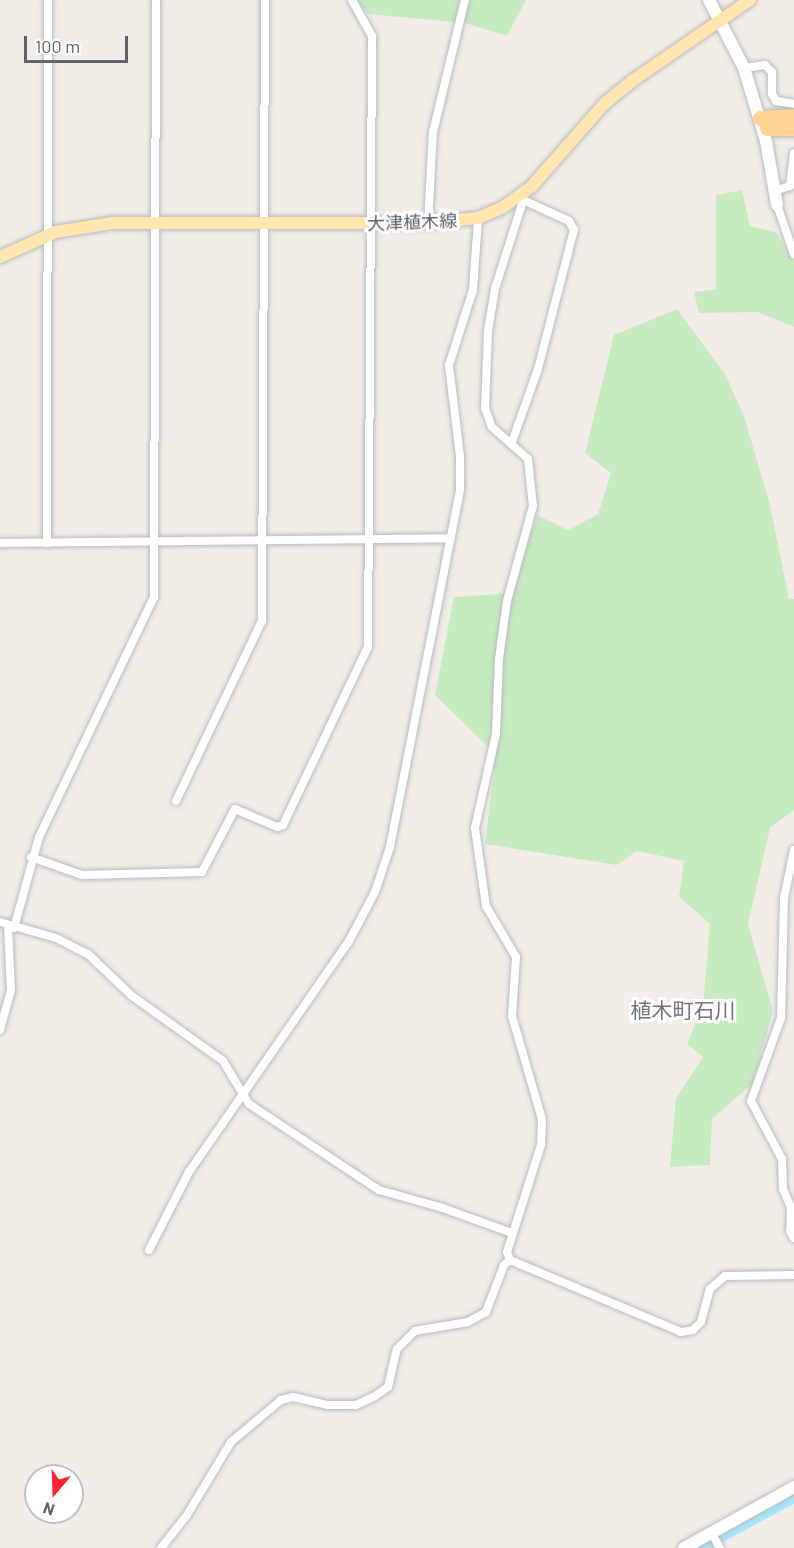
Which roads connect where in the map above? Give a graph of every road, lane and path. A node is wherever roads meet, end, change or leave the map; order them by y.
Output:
1 (48, 0) edge
2 (156, 0) edge
3 (265, 0) edge
4 (352, 0) edge
5 (465, 0) edge
6 (709, 0) edge
7 (750, 0) edge
8 (722, 22) junction
9 (744, 68) junction
10 (794, 104) edge
11 (794, 116) edge
12 (761, 123) junction
13 (794, 128) edge
14 (794, 153) edge
15 (774, 191) junction
16 (521, 199) junction
17 (777, 205) joint
18 (478, 218) junction
19 (157, 223) junction
20 (262, 223) junction
21 (428, 223) junction
22 (371, 224) junction
23 (48, 236) junction
24 (794, 254) edge
25 (0, 257) edge
26 (512, 442) junction
27 (451, 538) junction
28 (370, 539) junction
29 (262, 540) junction
30 (0, 543) edge
31 (47, 543) junction
32 (153, 543) junction
33 (176, 801) dead end
34 (794, 850) edge
35 (31, 857) junction
36 (7, 925) edge
37 (0, 1030) edge
38 (242, 1097) junction
39 (512, 1233) junction
40 (794, 1238) edge
41 (149, 1250) dead end
42 (510, 1260) junction
43 (794, 1275) edge
44 (794, 1487) edge
45 (712, 1534) junction
46 (161, 1548) edge
47 (684, 1548) edge
48 (720, 1548) edge

1 - 23 street
2 - 19 street
3 - 20 street
4 - 22 street
5 - 21 street
6 - 8 street
7 - 8 main road, 大津植木線
8 - 9 street
8 - 16 main road, 大津植木線
9 - 10 street
9 - 12 street
11 - 12 highway
12 - 13 highway
12 - 15 street
14 - 15 street
15 - 17 street
16 - 18 main road, 大津植木線
16 - 26 street
16 - 26 street
17 - 24 street
18 - 21 main road, 大津植木線
18 - 27 street
19 - 20 main road, 大津植木線
19 - 23 main road, 大津植木線
19 - 32 street
20 - 22 main road, 大津植木線
20 - 29 street
21 - 22 main road, 大津植木線
22 - 28 street
23 - 25 main road, 大津植木線
23 - 31 street
26 - 39 street
27 - 28 street
27 - 38 street
28 - 29 street
28 - 35 street
29 - 32 street
29 - 33 street
30 - 31 street
31 - 32 street
32 - 35 street
34 - 40 street
35 - 36 street
36 - 37 street
36 - 38 street
38 - 39 street
38 - 41 street
39 - 42 street
42 - 43 street
42 - 46 street
44 - 45 street
45 - 47 street
45 - 48 street

